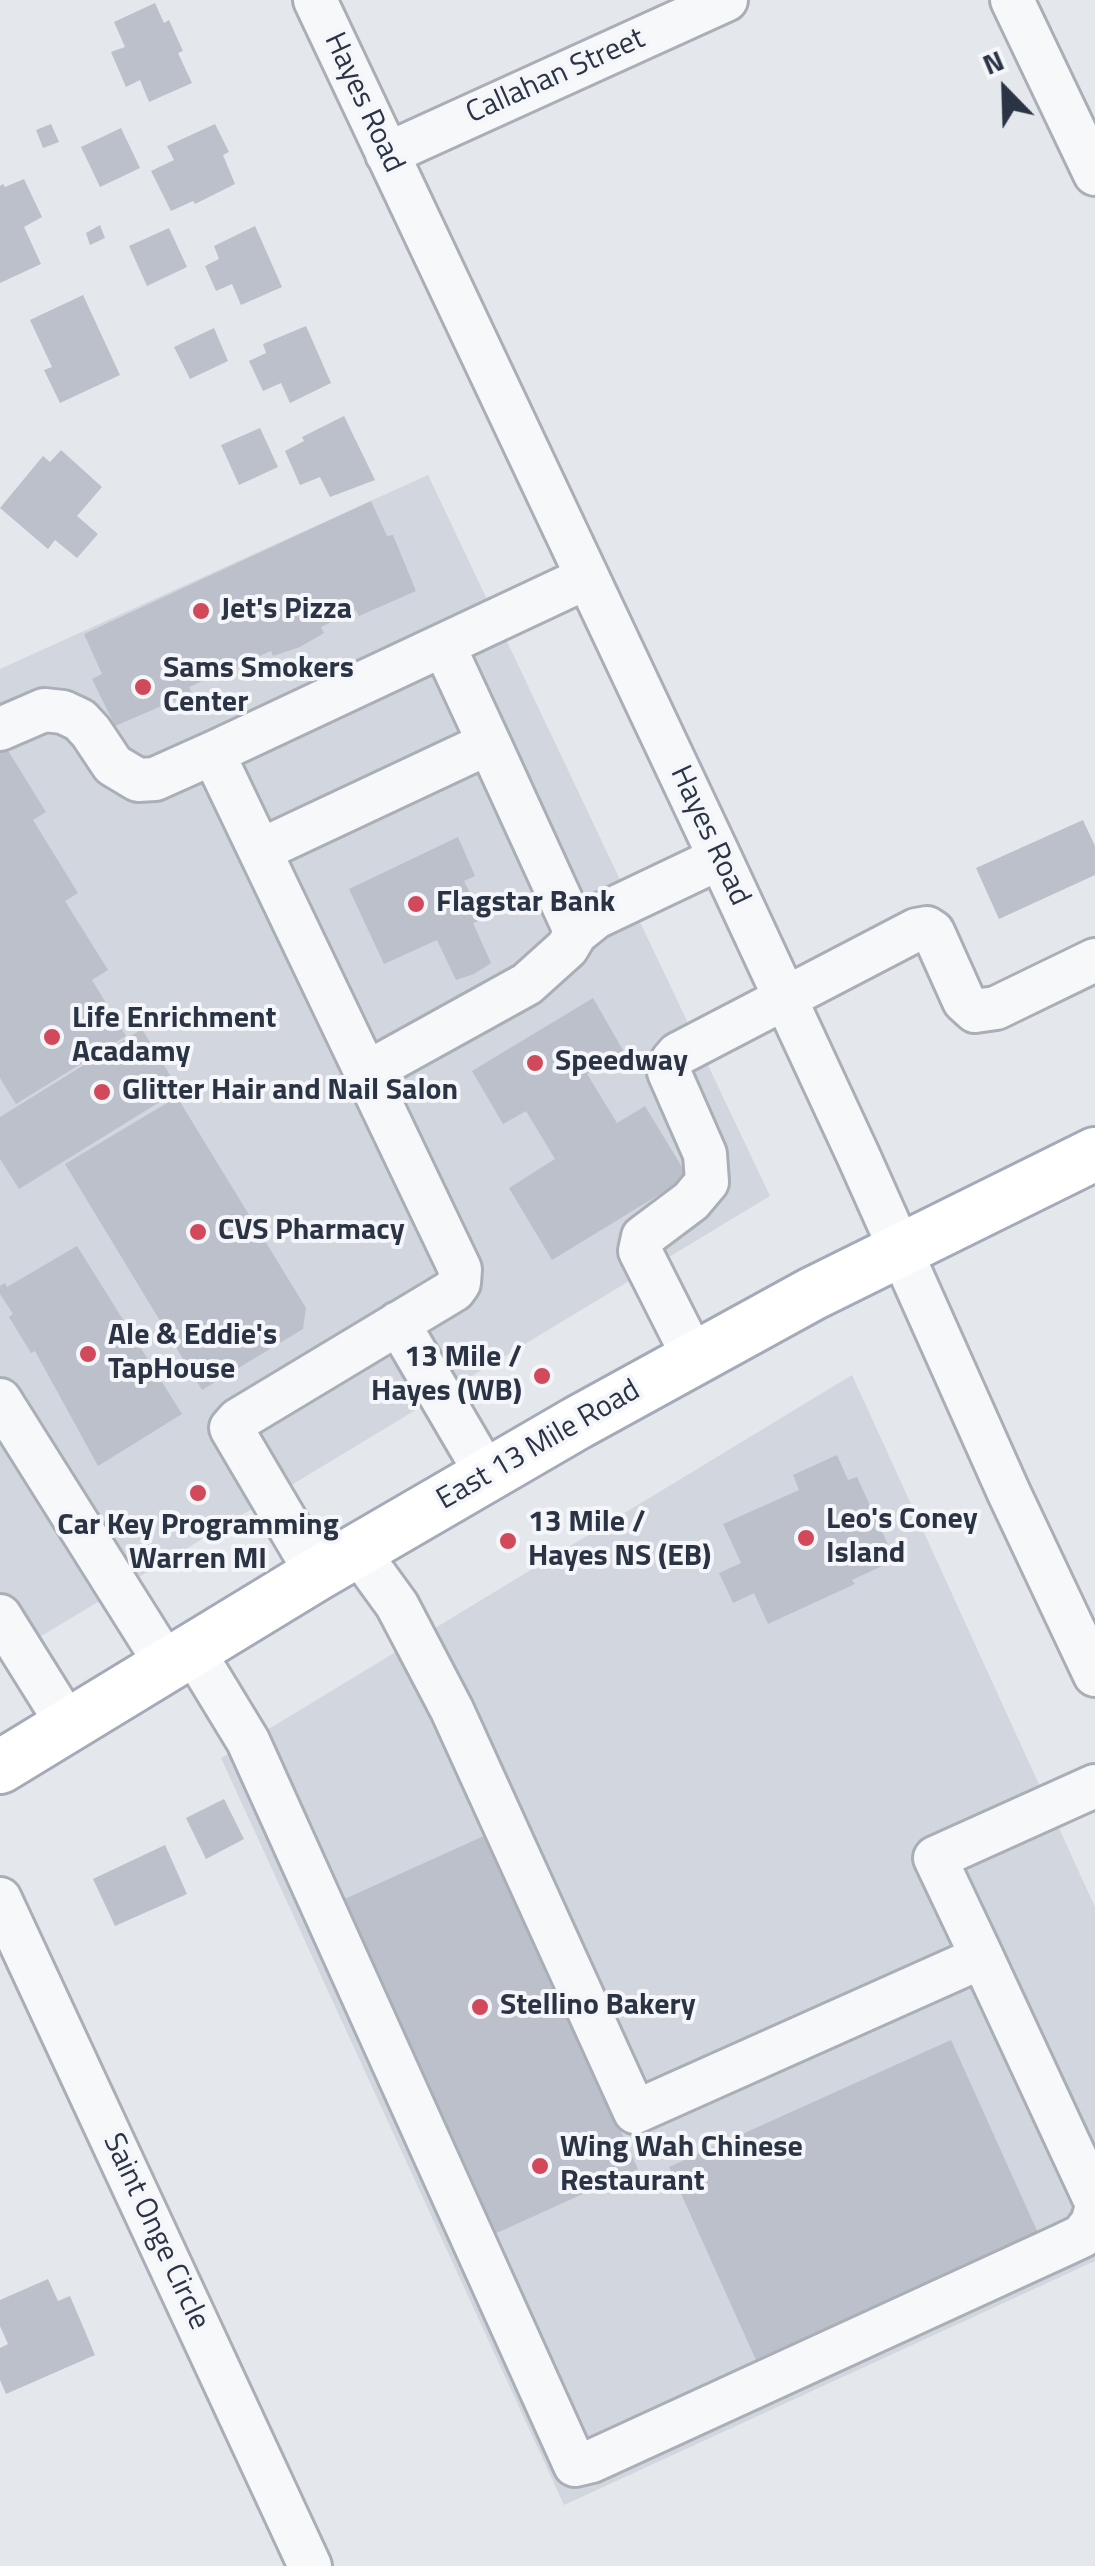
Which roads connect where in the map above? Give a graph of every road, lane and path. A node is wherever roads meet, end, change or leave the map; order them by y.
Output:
1 (315, 0) edge
2 (726, 0) edge
3 (1012, 0) edge
4 (386, 154) junction
5 (1095, 174) edge
6 (586, 578) junction
7 (444, 646) junction
8 (0, 730) edge
9 (488, 743) junction
10 (213, 753) junction
11 (261, 850) junction
12 (720, 858) junction
13 (576, 933) junction
14 (1095, 960) edge
15 (785, 999) junction
16 (368, 1072) junction
17 (1095, 1154) edge
18 (899, 1250) junction
19 (398, 1323) junction
20 (694, 1358) junction
21 (0, 1400) edge
22 (487, 1474) junction
23 (337, 1562) junction
24 (0, 1616) edge
25 (179, 1657) junction
26 (1095, 1675) edge
27 (68, 1725) junction
28 (0, 1767) edge
29 (1095, 1786) edge
30 (0, 1898) edge
31 (982, 1958) junction
32 (1095, 2196) edge
33 (1095, 2213) edge
34 (310, 2566) edge

1 - 4 street, Hayes Road
2 - 4 street, Callahan Street
3 - 5 street
4 - 6 street, Hayes Road
6 - 7 street
6 - 12 street, Hayes Road
7 - 9 street
7 - 10 street
8 - 10 street
9 - 11 street
9 - 13 street
10 - 11 street
11 - 16 street
12 - 13 street
12 - 15 street, Hayes Road
13 - 16 street
14 - 15 street
15 - 18 street, Hayes Road
15 - 20 street
16 - 19 street
17 - 18 main road, East 13 Mile Road
18 - 20 main road, East 13 Mile Road
18 - 26 street, Hayes Road
19 - 22 street
19 - 23 street
20 - 22 main road, East 13 Mile Road
21 - 25 street
22 - 23 main road, East 13 Mile Road
23 - 25 main road, East 13 Mile Road
23 - 31 street
24 - 27 street
25 - 27 main road, East 13 Mile Road
25 - 33 street
27 - 28 main road, East 13 Mile Road
29 - 31 street
30 - 34 street, Saint Onge Circle
31 - 32 street

